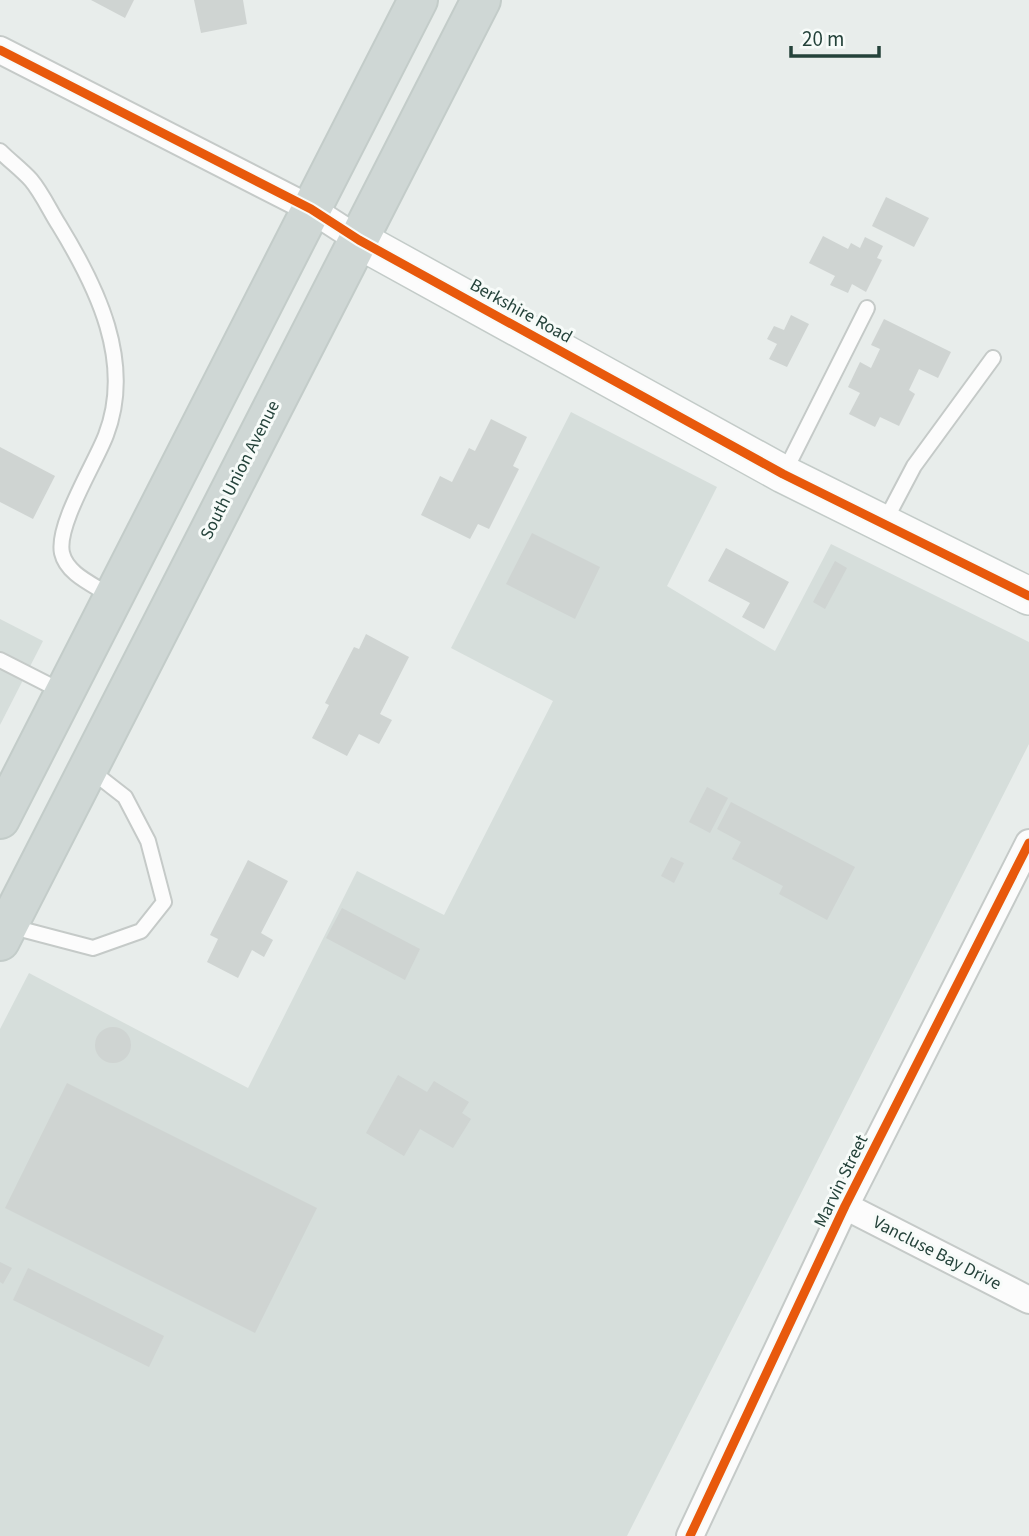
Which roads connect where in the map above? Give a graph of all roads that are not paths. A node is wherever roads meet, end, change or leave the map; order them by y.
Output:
1 (418, 0) edge
2 (481, 0) edge
3 (0, 50) edge
4 (0, 151) edge
5 (312, 209) junction
6 (359, 240) junction
7 (867, 308) dead end
8 (993, 358) dead end
9 (783, 474) junction
10 (883, 525) junction
11 (1029, 596) edge
12 (113, 598) junction
13 (0, 660) edge
14 (64, 693) junction
15 (88, 768) junction
16 (0, 819) edge
17 (1029, 843) edge
18 (1022, 878) edge
19 (4, 934) edge
20 (845, 1206) junction
21 (1029, 1300) edge
22 (695, 1534) edge

1 - 5 main road
2 - 6 main road, South Union Avenue
3 - 5 street, Berkshire Road
4 - 12 lane
5 - 6 street, Berkshire Road
5 - 12 main road
6 - 9 street, Berkshire Road
6 - 15 main road, South Union Avenue
7 - 9 lane
8 - 10 lane
9 - 10 street, Berkshire Road
10 - 11 street, Berkshire Road
12 - 14 main road
13 - 14 lane
14 - 16 main road
15 - 19 main road, South Union Avenue
15 - 19 lane
17 - 18 street, Marvin Street
18 - 20 street, Marvin Street
20 - 21 street, Vancluse Bay Drive
20 - 22 street, Marvin Street

